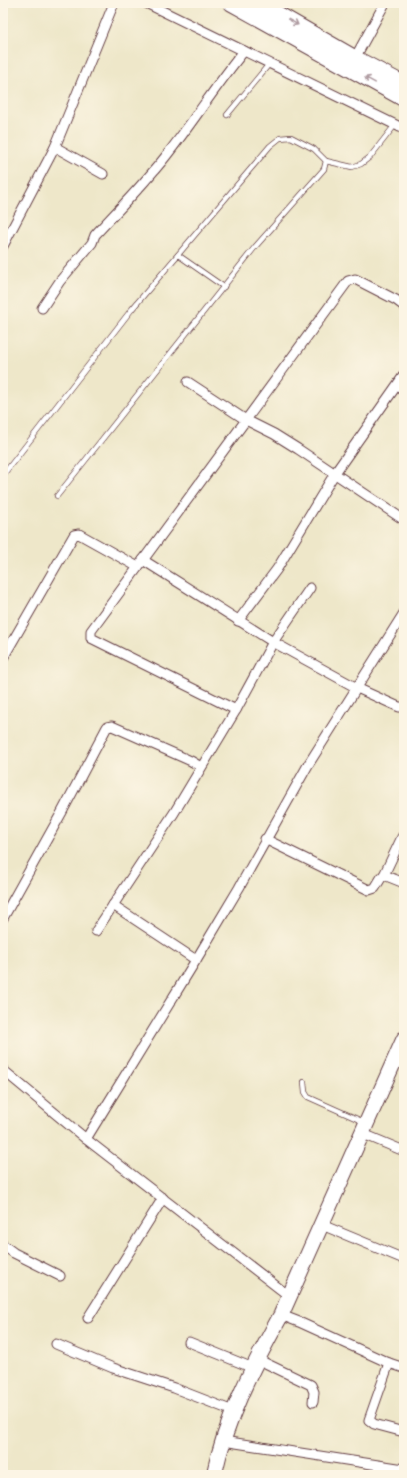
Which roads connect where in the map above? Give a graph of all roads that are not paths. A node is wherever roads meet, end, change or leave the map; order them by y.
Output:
1 (114, 3) edge
2 (146, 3) edge
3 (231, 3) edge
4 (259, 3) edge
5 (385, 3) edge
6 (244, 50) junction
7 (356, 58) junction
8 (270, 63) junction
9 (404, 84) edge
10 (404, 99) edge
11 (227, 115) dead end
12 (395, 125) junction
13 (404, 130) edge
14 (55, 147) junction
15 (326, 161) junction
16 (103, 174) dead end
17 (3, 246) edge
18 (178, 255) junction
19 (224, 287) junction
20 (404, 306) edge
21 (42, 308) dead end
22 (404, 375) edge
23 (188, 382) dead end
24 (246, 420) junction
25 (335, 473) junction
26 (3, 475) edge
27 (58, 496) dead end
28 (404, 520) edge
29 (140, 564) junction
30 (310, 588) dead end
31 (404, 613) edge
32 (238, 621) junction
33 (273, 642) junction
34 (3, 658) edge
35 (357, 688) junction
36 (404, 707) edge
37 (236, 710) junction
38 (202, 767) junction
39 (402, 837) dead end
40 (265, 839) junction
41 (384, 875) junction
42 (404, 883) edge
43 (113, 905) junction
44 (3, 918) edge
45 (96, 931) dead end
46 (196, 960) junction
47 (404, 1039) edge
48 (400, 1057) edge
49 (3, 1070) edge
50 (304, 1082) dead end
51 (363, 1128) junction
52 (86, 1139) junction
53 (404, 1151) edge
54 (163, 1198) junction
55 (322, 1224) junction
56 (3, 1246) edge
57 (404, 1259) edge
58 (60, 1276) dead end
59 (289, 1296) junction
60 (281, 1315) junction
61 (88, 1318) dead end
62 (189, 1342) dead end
63 (56, 1344) dead end
64 (389, 1363) junction
65 (255, 1364) junction
66 (404, 1368) edge
67 (314, 1402) dead end
68 (233, 1412) junction
69 (404, 1432) edge
70 (223, 1441) junction
71 (404, 1469) edge
72 (214, 1475) edge

1 - 14 street
2 - 6 street
10 -> 3 highway
4 -> 7 highway
5 - 7 street
6 - 8 street
6 - 21 street
7 - 9 highway
8 - 11 lane
8 - 12 street
12 - 13 street
12 - 15 lane
14 - 16 street
14 - 17 street
15 - 18 lane
15 - 19 lane
18 - 19 lane
18 - 26 lane
19 - 27 lane
20 - 24 street
22 - 25 street
23 - 24 street
24 - 25 street
24 - 29 street
25 - 28 street
25 - 32 street
29 - 32 street
29 - 34 street
29 - 37 street
30 - 33 street
31 - 35 street
32 - 33 street
33 - 35 street
33 - 37 street
35 - 36 street
35 - 40 street
37 - 38 street
38 - 43 street
38 - 44 street
39 - 41 street
40 - 41 street
40 - 46 street
41 - 42 street
43 - 45 street
43 - 46 street
46 - 52 street
47 - 48 highway
48 - 51 highway
49 - 52 street
50 - 51 lane
51 - 53 street
51 - 55 highway
52 - 54 street
54 - 59 street
54 - 61 street
55 - 57 street
55 - 59 highway
56 - 58 street
59 - 60 highway
60 - 64 street
60 - 65 highway
62 - 65 street
63 - 68 street
64 - 66 street
64 - 69 street
65 - 67 street
65 - 68 highway
68 - 70 highway
70 - 71 street
70 - 72 highway

